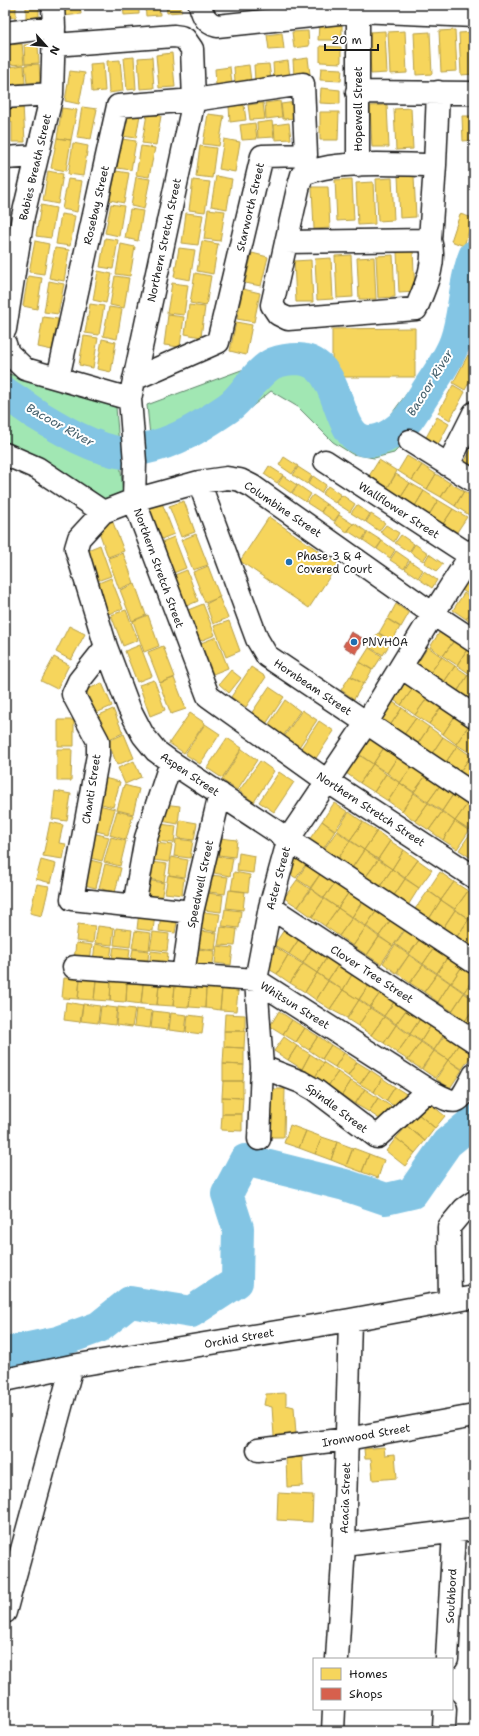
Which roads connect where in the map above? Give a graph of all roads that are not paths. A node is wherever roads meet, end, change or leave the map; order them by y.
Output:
1 (53, 5) edge
2 (200, 5) edge
3 (358, 8) edge
4 (288, 11) edge
5 (474, 16) edge
6 (5, 33) edge
7 (54, 36) junction
8 (357, 92) junction
9 (438, 92) junction
10 (474, 93) edge
11 (52, 94) junction
12 (5, 97) edge
13 (194, 100) junction
14 (37, 156) junction
15 (5, 158) edge
16 (358, 165) junction
17 (435, 165) junction
18 (14, 216) edge
19 (430, 240) junction
20 (286, 242) junction
21 (10, 279) edge
22 (5, 329) edge
23 (6, 349) edge
24 (58, 378) junction
25 (132, 389) junction
26 (474, 413) edge
27 (410, 440) dead end
28 (5, 454) edge
29 (325, 461) dead end
30 (448, 464) junction
31 (474, 481) edge
32 (199, 482) junction
33 (134, 500) junction
34 (103, 512) junction
35 (473, 555) edge
36 (433, 614) junction
37 (474, 641) edge
38 (106, 647) junction
39 (401, 667) junction
40 (474, 716) edge
41 (367, 722) junction
42 (170, 762) junction
43 (327, 781) junction
44 (220, 794) junction
45 (474, 796) edge
46 (288, 838) junction
47 (474, 877) edge
48 (134, 906) junction
49 (270, 907) junction
50 (192, 912) junction
51 (474, 962) edge
52 (74, 967) dead end
53 (183, 975) junction
54 (256, 980) junction
55 (474, 1041) edge
56 (262, 1067) junction
57 (474, 1076) edge
58 (428, 1090) junction
59 (259, 1139) dead end
60 (474, 1202) edge
61 (474, 1297) edge
62 (450, 1301) junction
63 (350, 1320) junction
64 (72, 1366) junction
65 (5, 1380) edge
66 (474, 1416) edge
67 (347, 1439) junction
68 (258, 1450) dead end
69 (464, 1531) edge
70 (344, 1546) junction
71 (5, 1612) edge
72 (337, 1658) edge
73 (447, 1658) edge
74 (334, 1710) edge
75 (333, 1731) edge

1 - 7 street, Babies Breath Street
2 - 4 street
3 - 4 street
3 - 5 street
3 - 8 street, Hopewell Street
6 - 7 street
7 - 11 street, Babies Breath Street
7 - 13 street, Northern Stretch Street
8 - 9 street
8 - 16 street, Hopewell Street
9 - 10 street
9 - 17 street
11 - 12 street
11 - 14 street, Babies Breath Street
13 - 24 street, Rosebay Street
13 - 25 street, Northern Stretch Street
13 - 25 street, Starworth Street
14 - 15 street
14 - 18 street, Babies Breath Street
16 - 17 street
16 - 20 street
17 - 19 street
18 - 21 street, Babies Breath Street
19 - 20 street
19 - 20 street
21 - 22 street, Babies Breath Street
23 - 24 street
24 - 25 street
25 - 33 street, Northern Stretch Street
26 - 30 street
27 - 30 street
28 - 34 street
29 - 35 street, Wallflower Street
30 - 31 street
32 - 33 street, Columbine Street
32 - 36 street, Columbine Street
32 - 41 street, Hornbeam Street
33 - 34 street, Aspen Street
33 - 43 street, Northern Stretch Street
34 - 38 street, Aspen Street
35 - 36 street, Aster Street
36 - 37 street, Columbine Street
36 - 39 street, Aster Street
38 - 42 street, Aspen Street
38 - 48 street, Chanti Street
39 - 40 street
39 - 41 street, Aster Street
41 - 43 street, Aster Street
41 - 45 street, Hornbeam Street
42 - 44 street, Aspen Street
42 - 48 street
43 - 46 street, Aster Street
43 - 47 street, Northern Stretch Street
44 - 46 street, Aspen Street
44 - 50 street, Speedwell Street
46 - 49 street, Aster Street
46 - 51 street, Aspen Street
48 - 50 street
49 - 54 street, Aster Street
49 - 55 street, Clover Tree Street
50 - 53 street, Speedwell Street
52 - 53 street, Whitsun Street
53 - 54 street, Whitsun Street
54 - 56 street, Aster Street
54 - 58 street, Whitsun Street
56 - 58 street, Spindle Street
56 - 59 street, Aster Street
57 - 58 street
60 - 62 street
61 - 62 street, Orchid Street
62 - 63 street, Orchid Street
63 - 64 street, Orchid Street
63 - 67 street, Acacia Street
64 - 65 street, Orchid Street
64 - 71 street
66 - 67 street, Ironwood Street
67 - 68 street, Ironwood Street
67 - 70 street, Acacia Street
69 - 70 street, Acacia Street
69 - 73 street, Southbord
70 - 72 street
74 - 75 street

